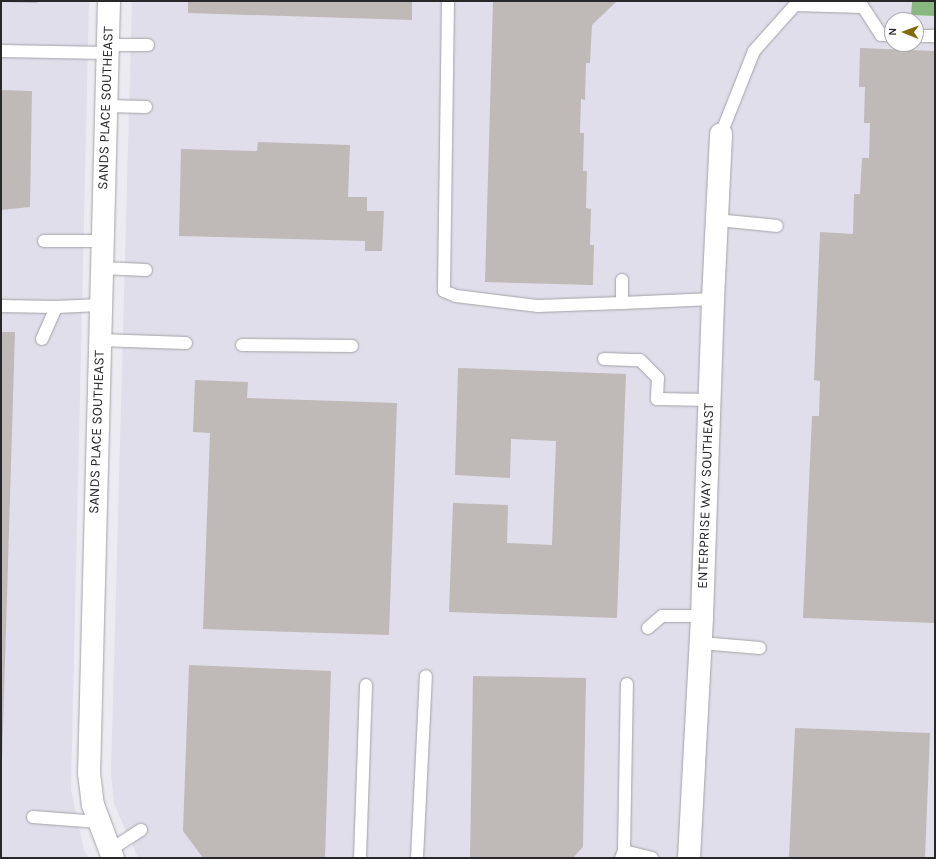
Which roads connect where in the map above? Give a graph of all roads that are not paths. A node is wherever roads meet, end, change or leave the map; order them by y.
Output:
1 (109, 1) edge
2 (448, 1) edge
3 (884, 35) edge
4 (924, 36) edge
5 (935, 36) edge
6 (148, 45) dead end
7 (107, 49) junction
8 (1, 51) edge
9 (106, 106) junction
10 (146, 107) dead end
11 (721, 134) joint
12 (717, 220) junction
13 (777, 226) dead end
14 (44, 241) dead end
15 (102, 241) junction
16 (102, 268) junction
17 (146, 270) dead end
18 (622, 280) dead end
19 (713, 299) junction
20 (622, 303) junction
21 (100, 305) junction
22 (1, 306) edge
23 (56, 307) junction
24 (42, 338) dead end
25 (99, 340) junction
26 (186, 343) dead end
27 (242, 345) dead end
28 (352, 346) dead end
29 (604, 359) dead end
30 (709, 400) junction
31 (702, 616) junction
32 (648, 628) dead end
33 (701, 644) junction
34 (760, 648) dead end
35 (426, 676) dead end
36 (627, 684) dead end
37 (366, 686) dead end
38 (33, 817) dead end
39 (98, 822) junction
40 (141, 830) dead end
41 (111, 854) edge
42 (622, 854) edge
43 (360, 858) edge
44 (417, 858) edge
45 (652, 858) edge
46 (689, 858) edge

1 - 7 street, SANDS PLACE SOUTHEAST
2 - 20 lane
3 - 11 lane
4 - 5 lane
6 - 7 lane
7 - 8 lane
7 - 9 street, SANDS PLACE SOUTHEAST
9 - 10 lane
9 - 15 street, SANDS PLACE SOUTHEAST
11 - 12 street, ENTERPRISE WAY SOUTHEAST
12 - 13 lane
12 - 19 street, ENTERPRISE WAY SOUTHEAST
14 - 15 lane
15 - 16 street, SANDS PLACE SOUTHEAST
16 - 17 lane
16 - 21 street, SANDS PLACE SOUTHEAST
18 - 20 lane
19 - 20 lane
19 - 30 street, ENTERPRISE WAY SOUTHEAST
21 - 23 lane
21 - 25 street, SANDS PLACE SOUTHEAST
22 - 23 lane
23 - 24 lane
25 - 26 lane
25 - 39 street, SANDS PLACE SOUTHEAST
27 - 28 lane
29 - 30 lane
30 - 31 street, ENTERPRISE WAY SOUTHEAST
31 - 32 lane
31 - 33 street, ENTERPRISE WAY SOUTHEAST
33 - 34 lane
33 - 46 street, ENTERPRISE WAY SOUTHEAST
35 - 44 lane
36 - 42 lane
37 - 43 lane
38 - 39 lane
39 - 41 street, SANDS PLACE SOUTHEAST
40 - 41 lane
42 - 45 lane

